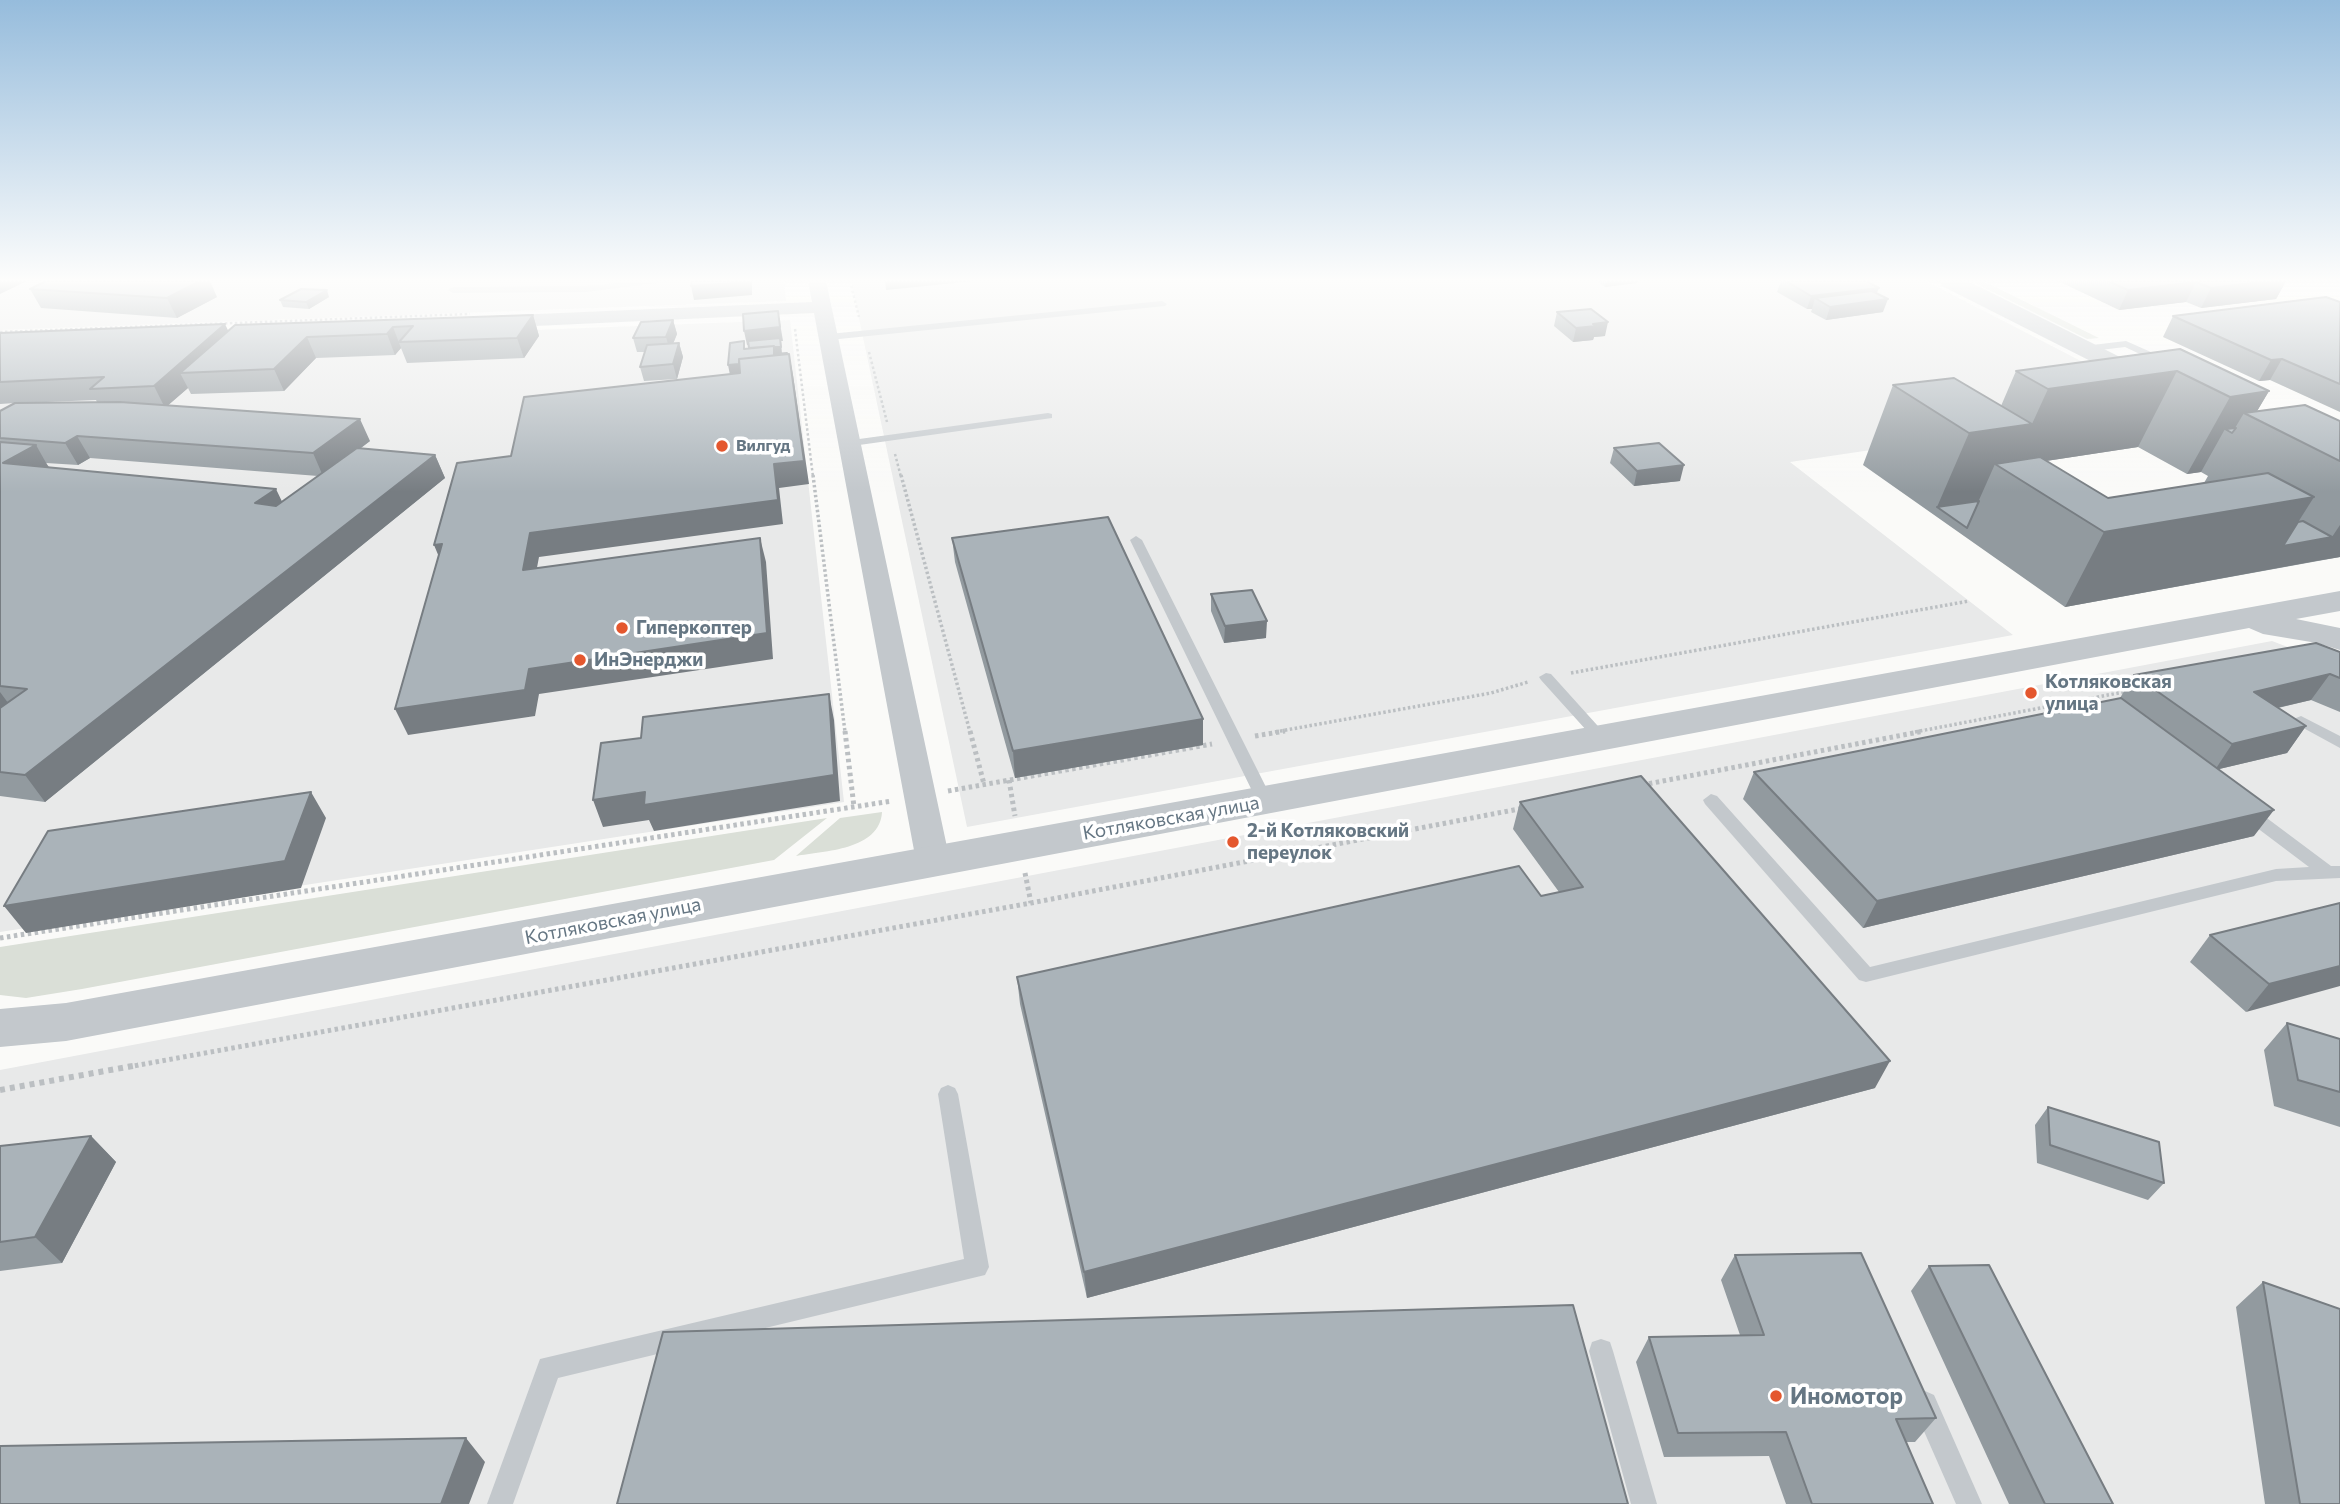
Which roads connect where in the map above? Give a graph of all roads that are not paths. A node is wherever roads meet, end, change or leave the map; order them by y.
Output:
1 (832, 351) edge
2 (2088, 351) edge
3 (2141, 351) edge
4 (2176, 368) edge
5 (2172, 393) edge
6 (1048, 416) dead end
7 (852, 443) junction
8 (1136, 540) dead end
9 (2340, 601) edge
10 (2223, 624) junction
11 (2340, 640) edge
12 (1546, 677) road end
13 (2301, 721) edge
14 (1601, 738) junction
15 (2340, 743) edge
16 (1711, 800) dead end
17 (2231, 800) edge
18 (1265, 801) junction
19 (933, 861) junction
20 (2334, 872) edge
21 (0, 1028) edge
22 (948, 1094) dead end
23 (1601, 1352) dead end
24 (1916, 1384) edge
25 (500, 1504) edge
26 (1644, 1504) edge
27 (1969, 1504) edge

1 - 7 street
2 - 5 street
3 - 4 lane
6 - 7 lane
7 - 19 street
8 - 18 lane
9 - 10 street, Котляковская улица
10 - 11 street
10 - 14 street, Котляковская улица
12 - 14 lane
13 - 15 lane
14 - 18 street, Котляковская улица
16 - 20 lane
17 - 20 lane
18 - 19 street, Котляковская улица
19 - 21 street, Котляковская улица
22 - 25 lane
23 - 26 lane
24 - 27 lane

